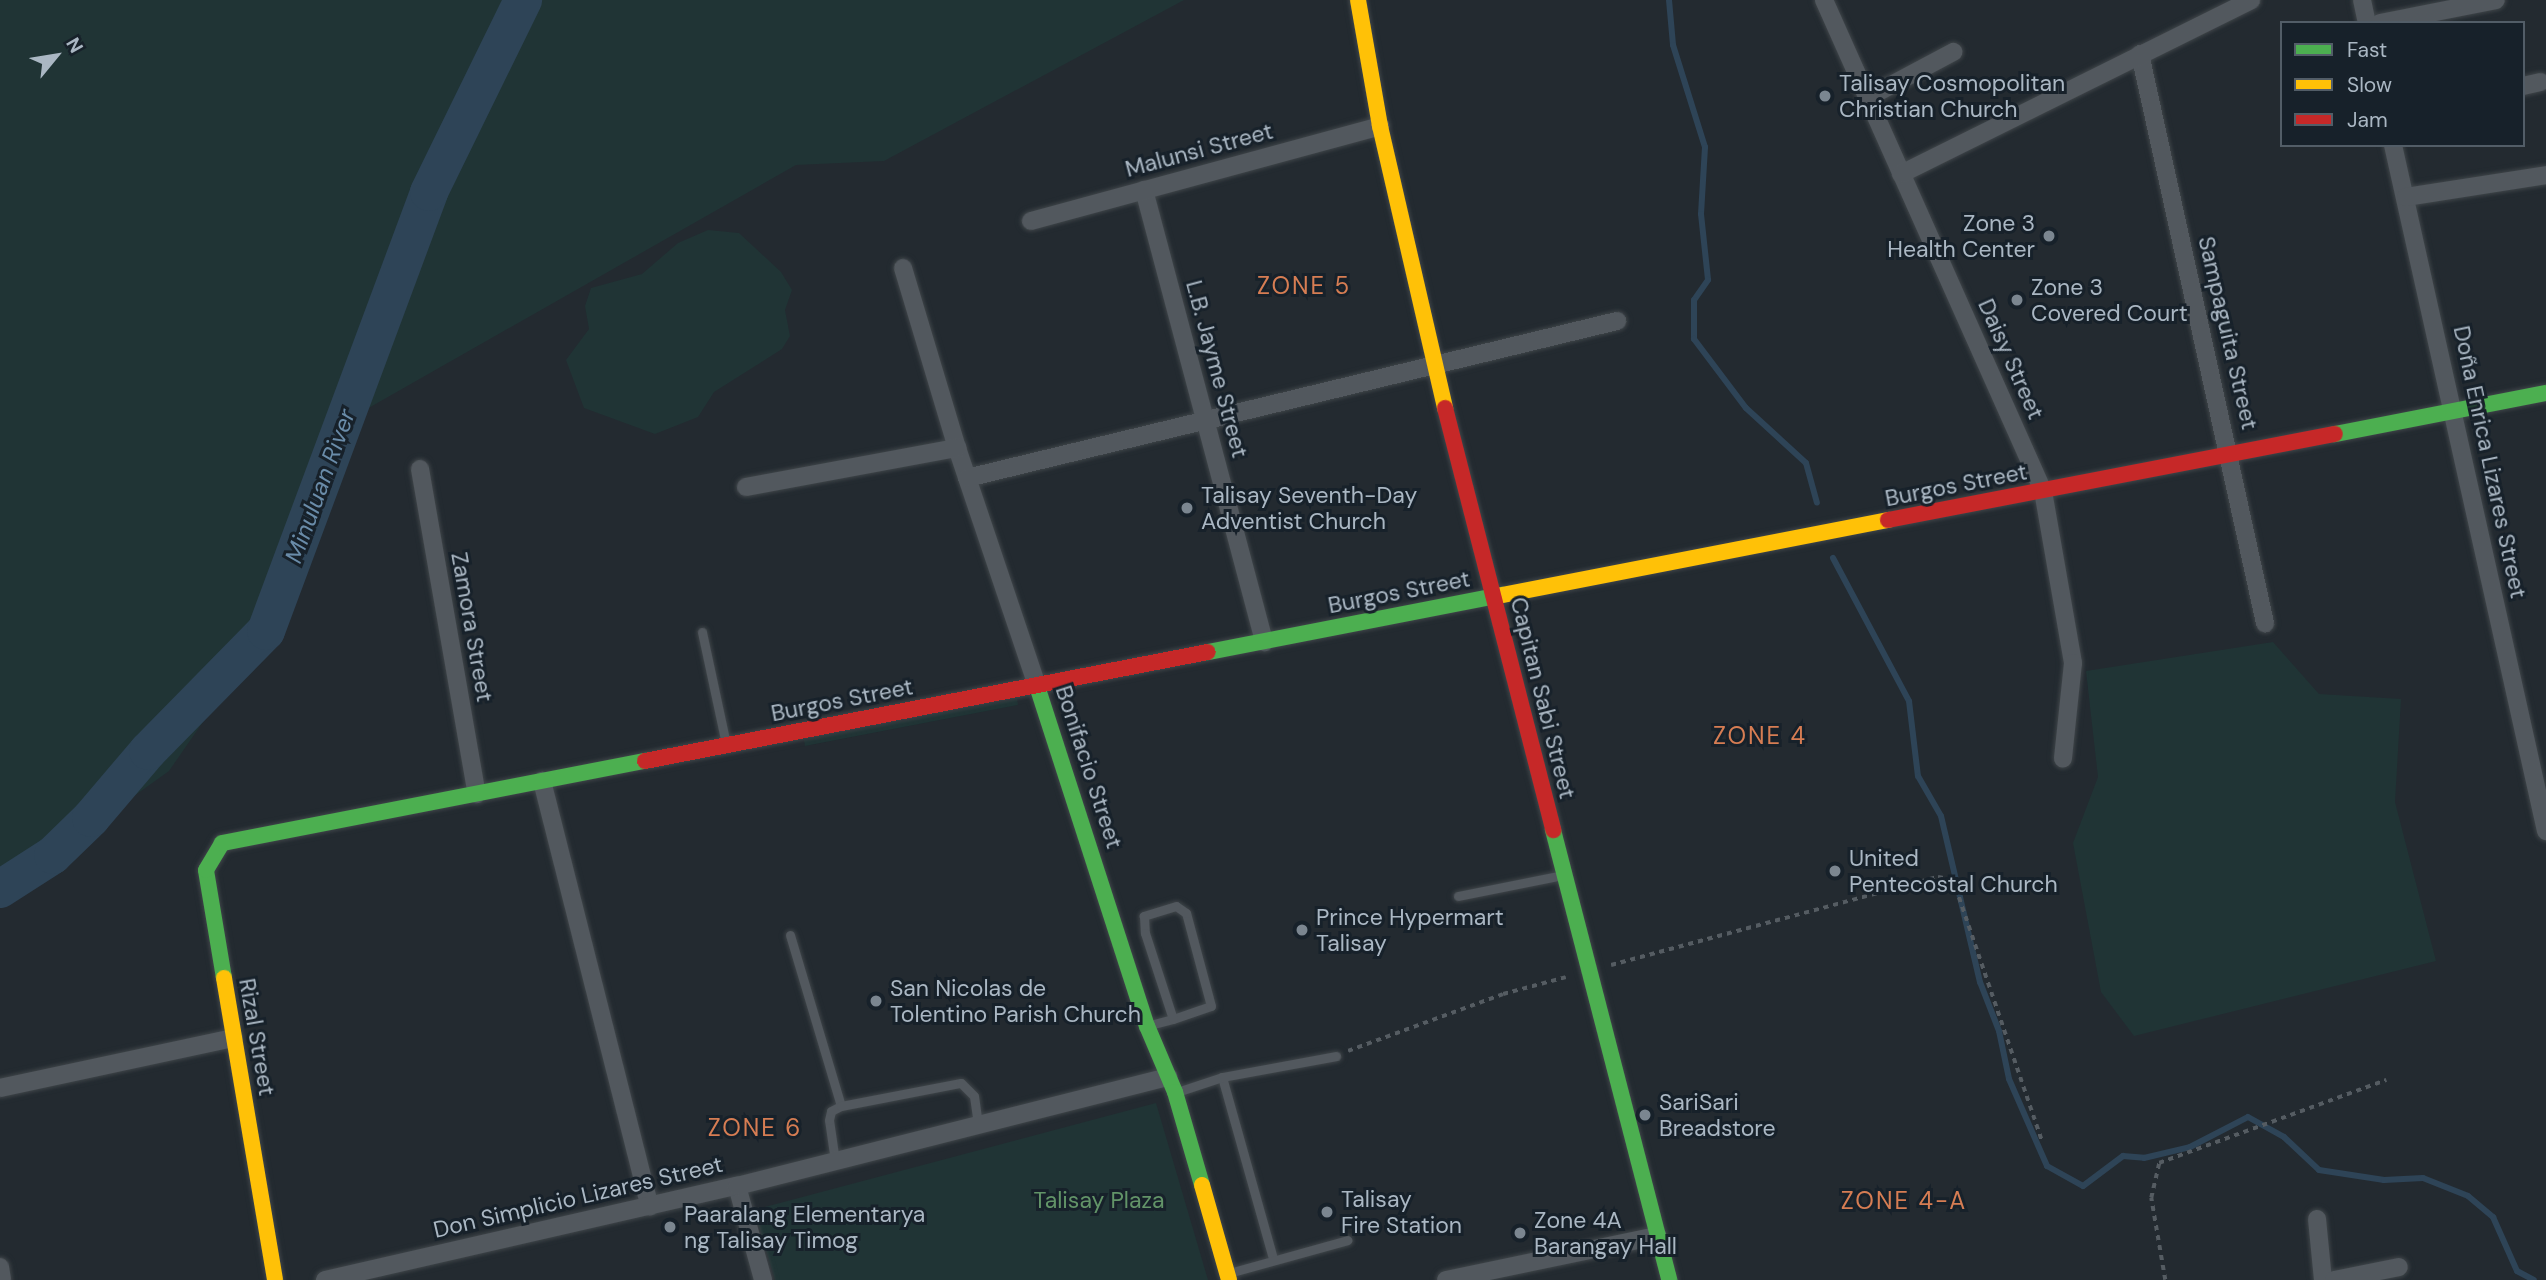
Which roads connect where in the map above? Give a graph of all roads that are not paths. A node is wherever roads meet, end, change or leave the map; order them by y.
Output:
1 (1358, 0) edge
2 (1824, 0) edge
3 (2251, 0) edge
4 (2361, 0) edge
5 (2496, 0) edge
6 (2366, 21) edge
7 (2390, 21) edge
8 (1952, 52) dead end
9 (2140, 54) junction
10 (1867, 98) junction
11 (1380, 127) junction
12 (2394, 147) edge
13 (1901, 174) junction
14 (2546, 175) edge
15 (1144, 190) junction
16 (2406, 197) junction
17 (1031, 221) dead end
18 (903, 268) dead end
19 (1618, 321) dead end
20 (1434, 365) junction
21 (2546, 393) edge
22 (2455, 411) junction
23 (1205, 420) junction
24 (957, 448) junction
25 (2230, 455) junction
26 (420, 469) dead end
27 (967, 478) junction
28 (746, 487) dead end
29 (2043, 491) junction
30 (1494, 597) junction
31 (2265, 623) dead end
32 (702, 632) dead end
33 (1264, 642) junction
34 (1037, 686) junction
35 (727, 746) junction
36 (2063, 758) dead end
37 (542, 781) junction
38 (477, 794) junction
39 (2546, 831) edge
40 (261, 836) joint
41 (1565, 874) junction
42 (1458, 896) dead end
43 (790, 935) dead end
44 (1173, 1019) junction
45 (1147, 1026) junction
46 (234, 1038) junction
47 (1336, 1056) road end
48 (1222, 1077) junction
49 (1171, 1085) junction
50 (0, 1088) edge
51 (841, 1106) junction
52 (978, 1125) junction
53 (835, 1161) junction
54 (737, 1186) junction
55 (650, 1207) junction
56 (2317, 1219) dead end
57 (1657, 1236) junction
58 (1348, 1240) dead end
59 (1273, 1259) junction
60 (0, 1267) edge
61 (2399, 1267) dead end
62 (1228, 1277) edge
63 (2, 1280) edge
64 (275, 1280) edge
65 (325, 1280) edge
66 (763, 1280) edge
67 (1446, 1280) edge
68 (1669, 1280) edge
69 (2323, 1280) edge
70 (2334, 1280) edge

1 - 11 street, Capitan Sabi Street
2 - 10 street, Daisy Street
3 - 9 street
4 - 6 street
5 - 7 street
8 - 10 street
9 - 13 street
9 - 25 street, Sampaguita Street
10 - 13 street, Daisy Street
11 - 15 street, Malunsi Street
11 - 20 street, Capitan Sabi Street
12 - 16 street, Doña Enrica Lizares Street
13 - 29 street, Daisy Street
14 - 16 street
15 - 17 street, Malunsi Street
15 - 23 street, L.B. Jayme Street
16 - 22 street, Doña Enrica Lizares Street
18 - 24 street, Bonifacio Street
19 - 20 street
20 - 23 street
20 - 30 street, Capitan Sabi Street
21 - 22 street, Burgos Street
22 - 25 street, Burgos Street
22 - 39 street, Doña Enrica Lizares Street
23 - 27 street
23 - 33 street, L.B. Jayme Street
24 - 27 street, Bonifacio Street
24 - 28 street
25 - 29 street, Burgos Street
25 - 31 street, Sampaguita Street
26 - 38 street, Zamora Street
27 - 34 street, Bonifacio Street
29 - 30 street, Burgos Street
29 - 36 street, Daisy Street
30 - 33 street, Burgos Street
30 - 41 street, Capitan Sabi Street
32 - 35 lane
33 - 34 street, Burgos Street
34 - 35 street, Burgos Street
34 - 45 street, Bonifacio Street
35 - 37 street, Burgos Street
37 - 38 street, Burgos Street
37 - 55 street
38 - 40 street, Burgos Street
40 - 46 street, Rizal Street
41 - 42 lane
41 - 57 street, Capitan Sabi Street
43 - 51 lane
44 - 44 lane
44 - 45 lane
45 - 49 street, Bonifacio Street
46 - 50 street
46 - 64 street, Rizal Street
47 - 48 lane
48 - 49 lane
48 - 59 lane
49 - 52 street, Don Simplicio Lizares Street
49 - 62 street, Bonifacio Street
51 - 52 lane
51 - 53 lane
52 - 53 street, Don Simplicio Lizares Street
53 - 54 street, Don Simplicio Lizares Street
54 - 55 street, Don Simplicio Lizares Street
54 - 66 street
55 - 65 street, Don Simplicio Lizares Street
56 - 69 street
57 - 67 street
57 - 68 street, Capitan Sabi Street
58 - 59 lane
59 - 62 lane
60 - 63 street
61 - 70 street

